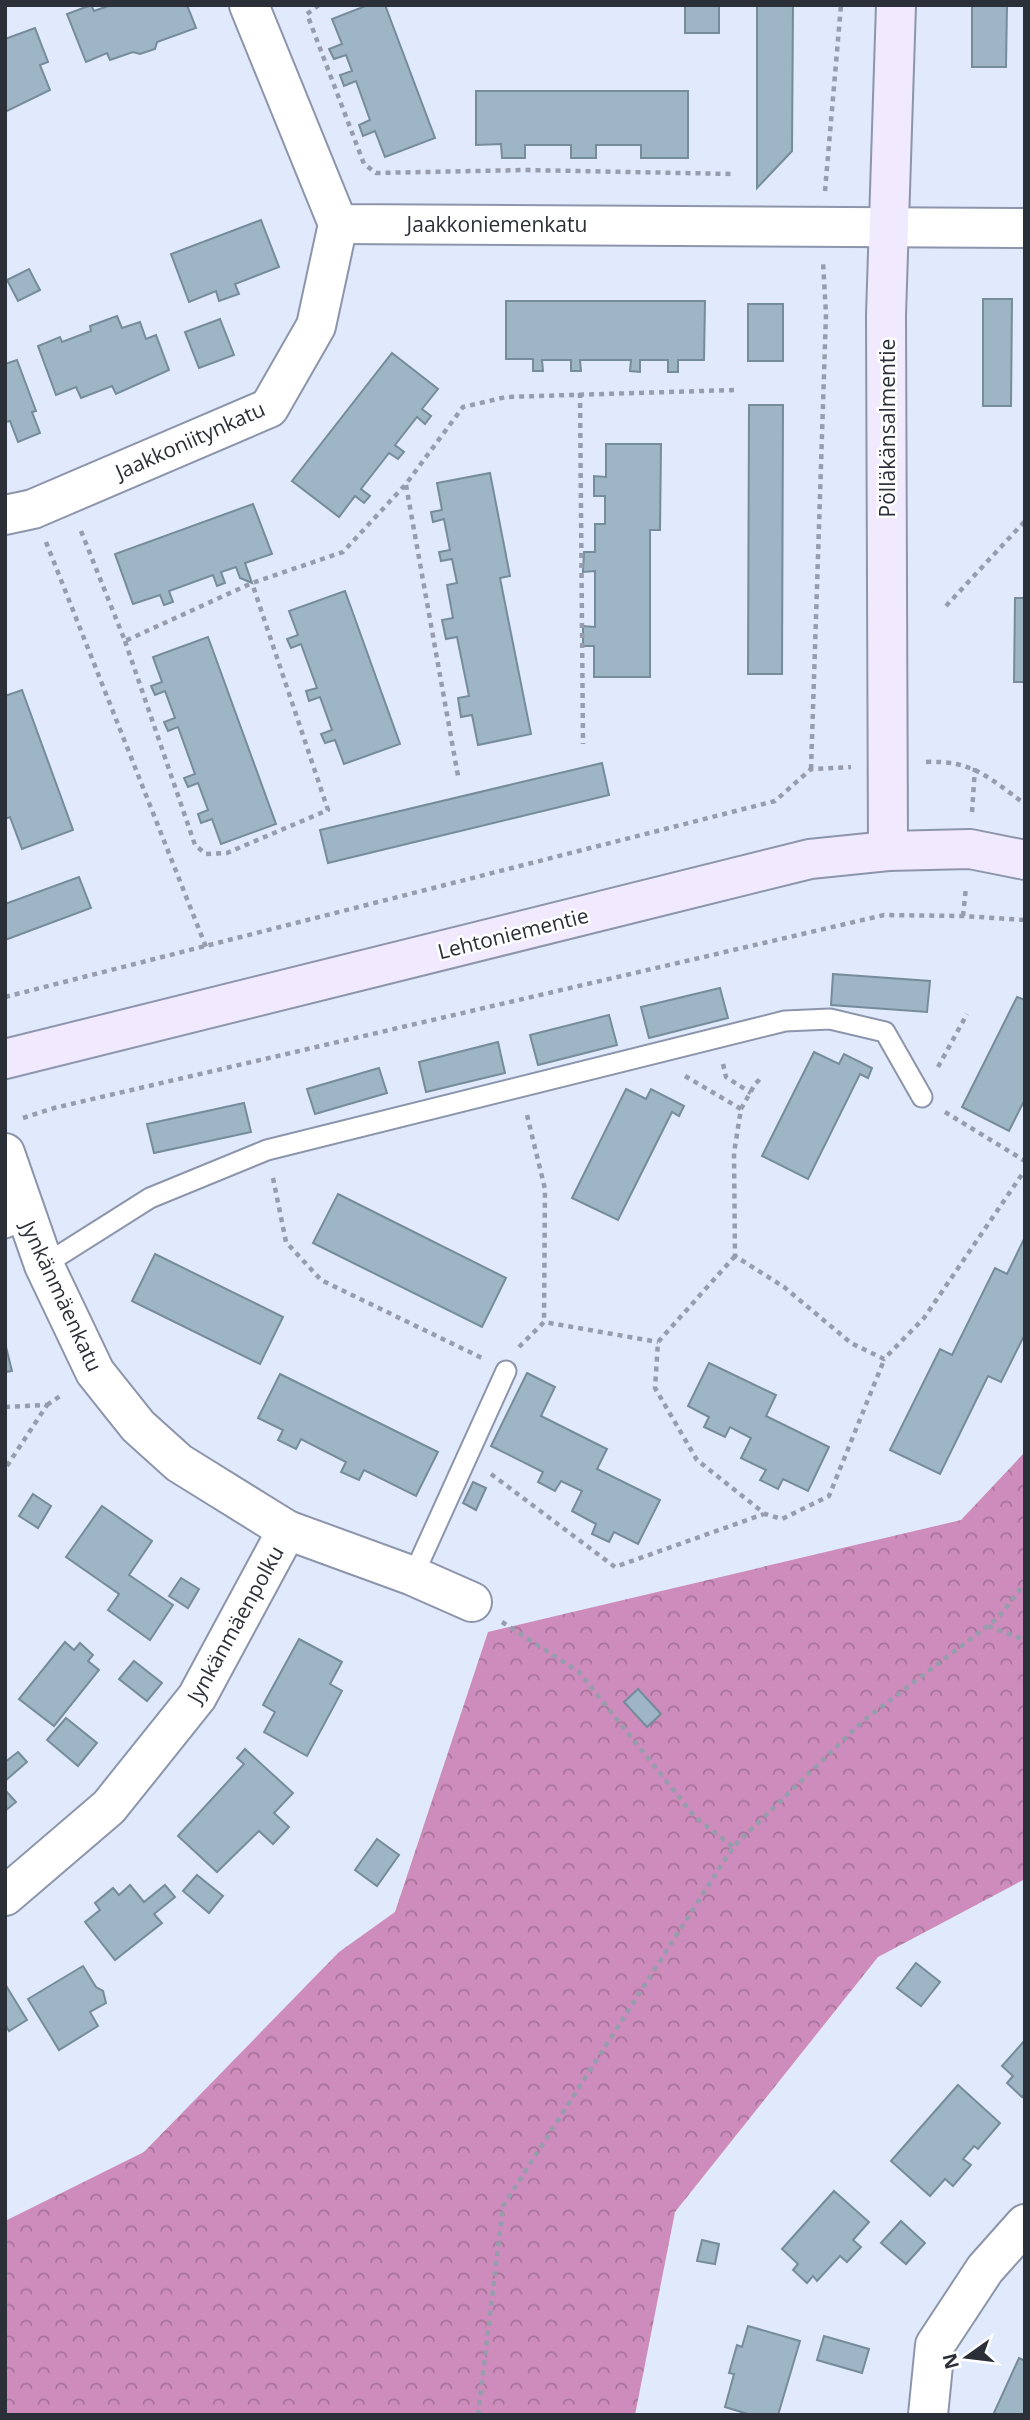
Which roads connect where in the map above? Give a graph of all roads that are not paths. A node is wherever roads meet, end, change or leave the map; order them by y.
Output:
1 (249, 5) edge
2 (896, 5) edge
3 (338, 223) junction
4 (891, 225) junction
5 (1025, 228) edge
6 (35, 506) edge
7 (888, 850) junction
8 (1025, 860) edge
9 (5, 1059) edge
10 (922, 1097) road end
11 (11, 1136) edge
12 (16, 1224) edge
13 (44, 1265) junction
14 (506, 1371) road end
15 (287, 1530) junction
16 (413, 1576) junction
17 (472, 1602) road end
18 (5, 1896) edge
19 (1025, 2224) edge
20 (928, 2415) edge

1 - 3 street
2 - 4 main road, Pölläkänsalmentie
3 - 4 street, Jaakkoniemenkatu
3 - 6 street, Jaakkoniitynkatu
4 - 5 street, Jaakkoniemenkatu
4 - 7 main road, Pölläkänsalmentie
7 - 8 main road, Lehtoniementie
7 - 9 main road, Lehtoniementie
10 - 13 lane
11 - 12 street, Jynkänmäenkatu
12 - 13 street, Jynkänmäenkatu
13 - 15 street, Jynkänmäenkatu
14 - 16 lane
15 - 16 street, Jynkänmäenkatu
15 - 18 street, Jynkänmäenpolku
16 - 17 street, Jynkänmäenkatu
19 - 20 street

